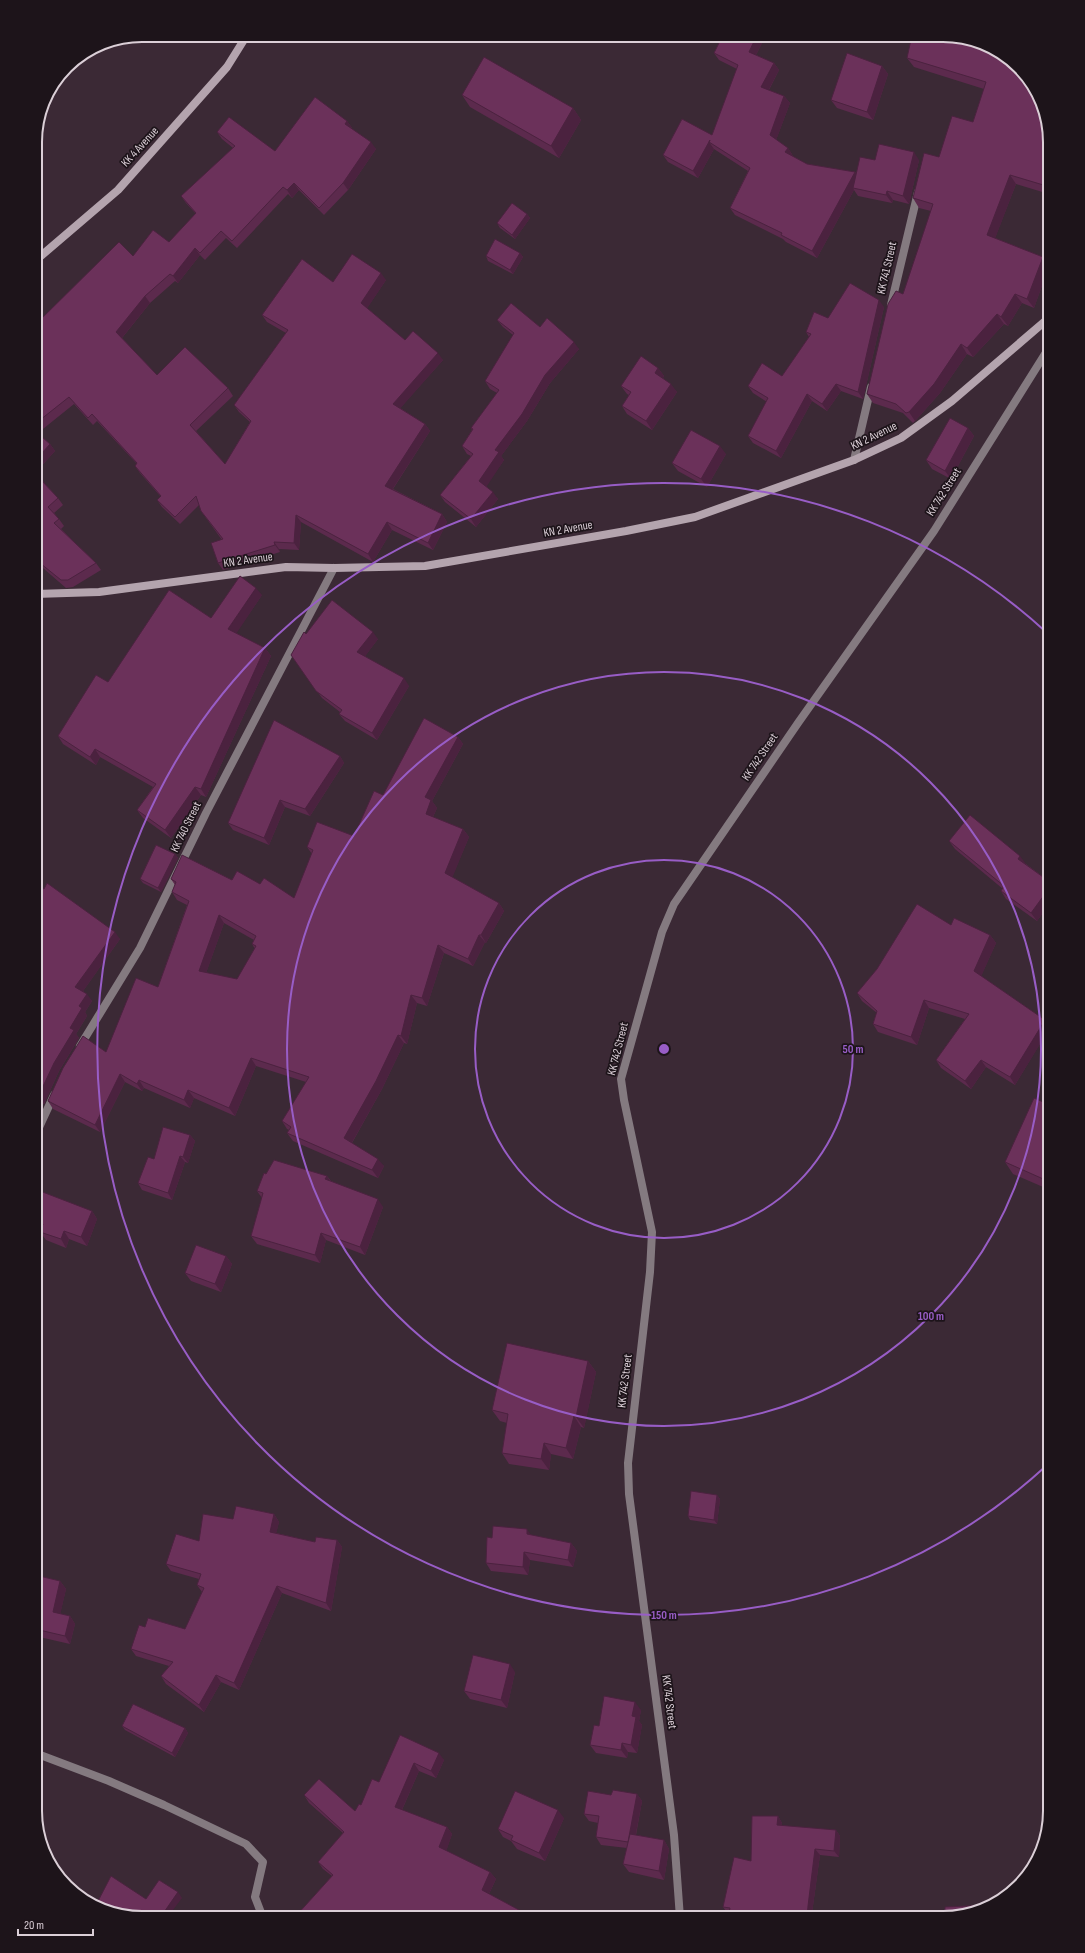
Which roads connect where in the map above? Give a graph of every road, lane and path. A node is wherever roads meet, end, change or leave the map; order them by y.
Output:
1 (243, 42) edge
2 (920, 183) edge
3 (42, 256) edge
4 (889, 314) edge
5 (1043, 323) edge
6 (1043, 357) edge
7 (874, 375) edge
8 (854, 460) junction
9 (334, 568) junction
10 (42, 594) edge
11 (76, 1053) edge
12 (58, 1086) edge
13 (42, 1121) edge
14 (42, 1756) edge
15 (260, 1911) edge
16 (679, 1911) edge

1 - 3 street, KK 4 Avenue
2 - 4 street, KK 741 Street
5 - 8 street, KN 2 Avenue
6 - 16 street, KK 742 Street
7 - 8 street
8 - 9 street, KN 2 Avenue
9 - 10 street, KN 2 Avenue
9 - 11 street, KK 740 Street
12 - 13 street
14 - 15 street

